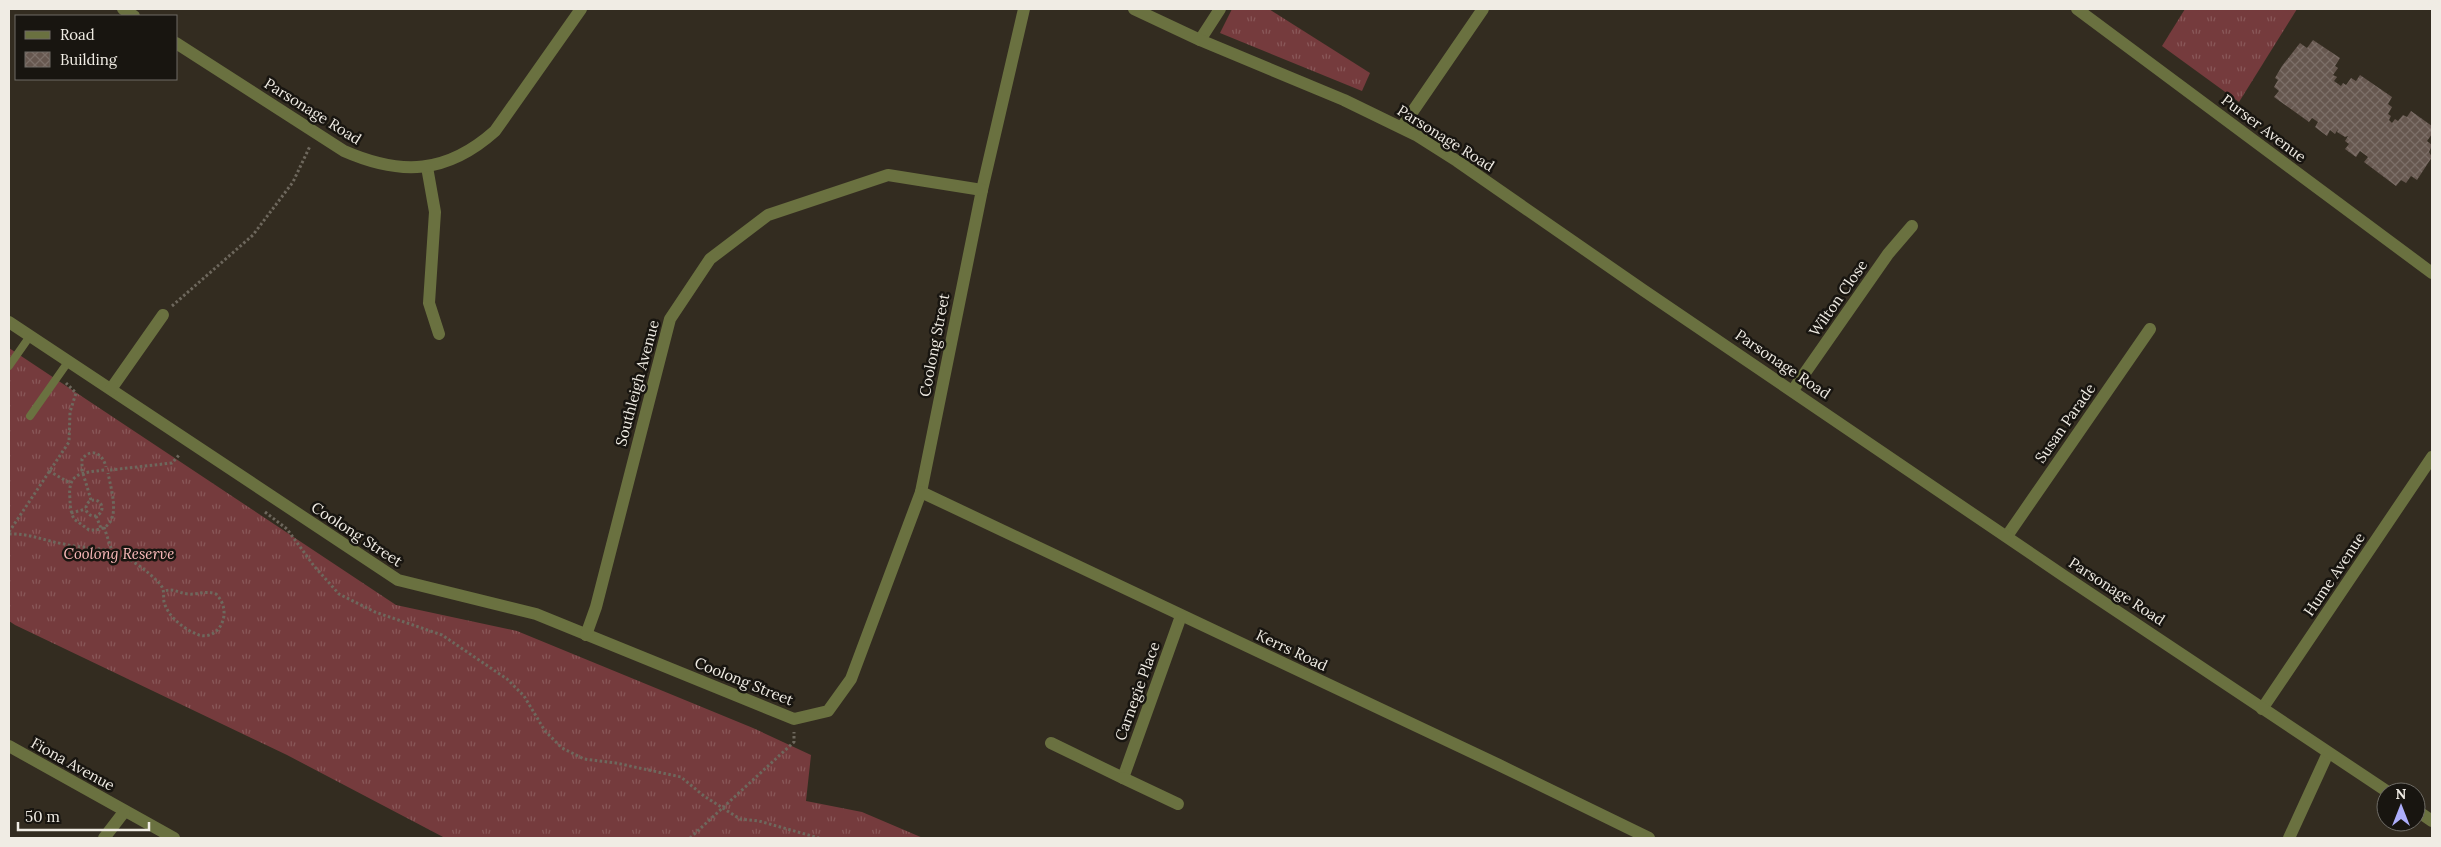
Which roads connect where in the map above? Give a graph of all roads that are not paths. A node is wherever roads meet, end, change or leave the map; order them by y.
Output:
1 (581, 9) edge
2 (1024, 9) edge
3 (1134, 9) edge
4 (1220, 9) edge
5 (1483, 9) edge
6 (2077, 9) edge
7 (1200, 40) junction
8 (178, 44) edge
9 (1402, 127) junction
10 (427, 167) junction
11 (982, 190) junction
12 (1912, 226) dead end
13 (2432, 273) edge
14 (163, 315) road end
15 (9, 322) edge
16 (2150, 329) dead end
17 (439, 334) dead end
18 (30, 336) junction
19 (68, 362) junction
20 (9, 366) edge
21 (111, 389) junction
22 (1793, 390) junction
23 (30, 416) dead end
24 (2432, 457) edge
25 (921, 492) junction
26 (2007, 536) junction
27 (1181, 616) junction
28 (586, 635) junction
29 (2262, 709) junction
30 (1051, 743) dead end
31 (9, 746) edge
32 (2328, 753) junction
33 (1123, 778) junction
34 (2376, 784) edge
35 (1178, 804) dead end
36 (124, 812) junction
37 (104, 838) edge
38 (174, 838) edge
39 (1649, 838) edge
40 (2289, 838) edge

1 - 10 street, Parsonage Road
2 - 11 street, Coolong Street
3 - 7 street, Parsonage Road
4 - 7 street
5 - 9 street
6 - 13 street, Purser Avenue
7 - 9 street, Parsonage Road
8 - 10 street, Parsonage Road
9 - 22 street, Parsonage Road
10 - 17 street
11 - 25 street, Coolong Street
11 - 28 street, Southleigh Avenue
12 - 22 street, Wilton Close
14 - 21 street
15 - 18 street, Coolong Street
16 - 26 street, Susan Parade
18 - 19 street, Coolong Street
18 - 20 lane
19 - 21 street, Coolong Street
19 - 23 lane
21 - 28 street, Coolong Street
22 - 26 street, Parsonage Road
24 - 29 street, Hume Avenue
25 - 27 street, Kerrs Road
25 - 28 street, Coolong Street
26 - 29 street, Parsonage Road
27 - 33 street, Carnegie Place
27 - 39 street, Kerrs Road
29 - 32 street, Parsonage Road
30 - 33 street
31 - 36 street, Fiona Avenue
32 - 34 street, Parsonage Road
32 - 40 street
33 - 35 street
36 - 37 street
36 - 38 street, Fiona Avenue

